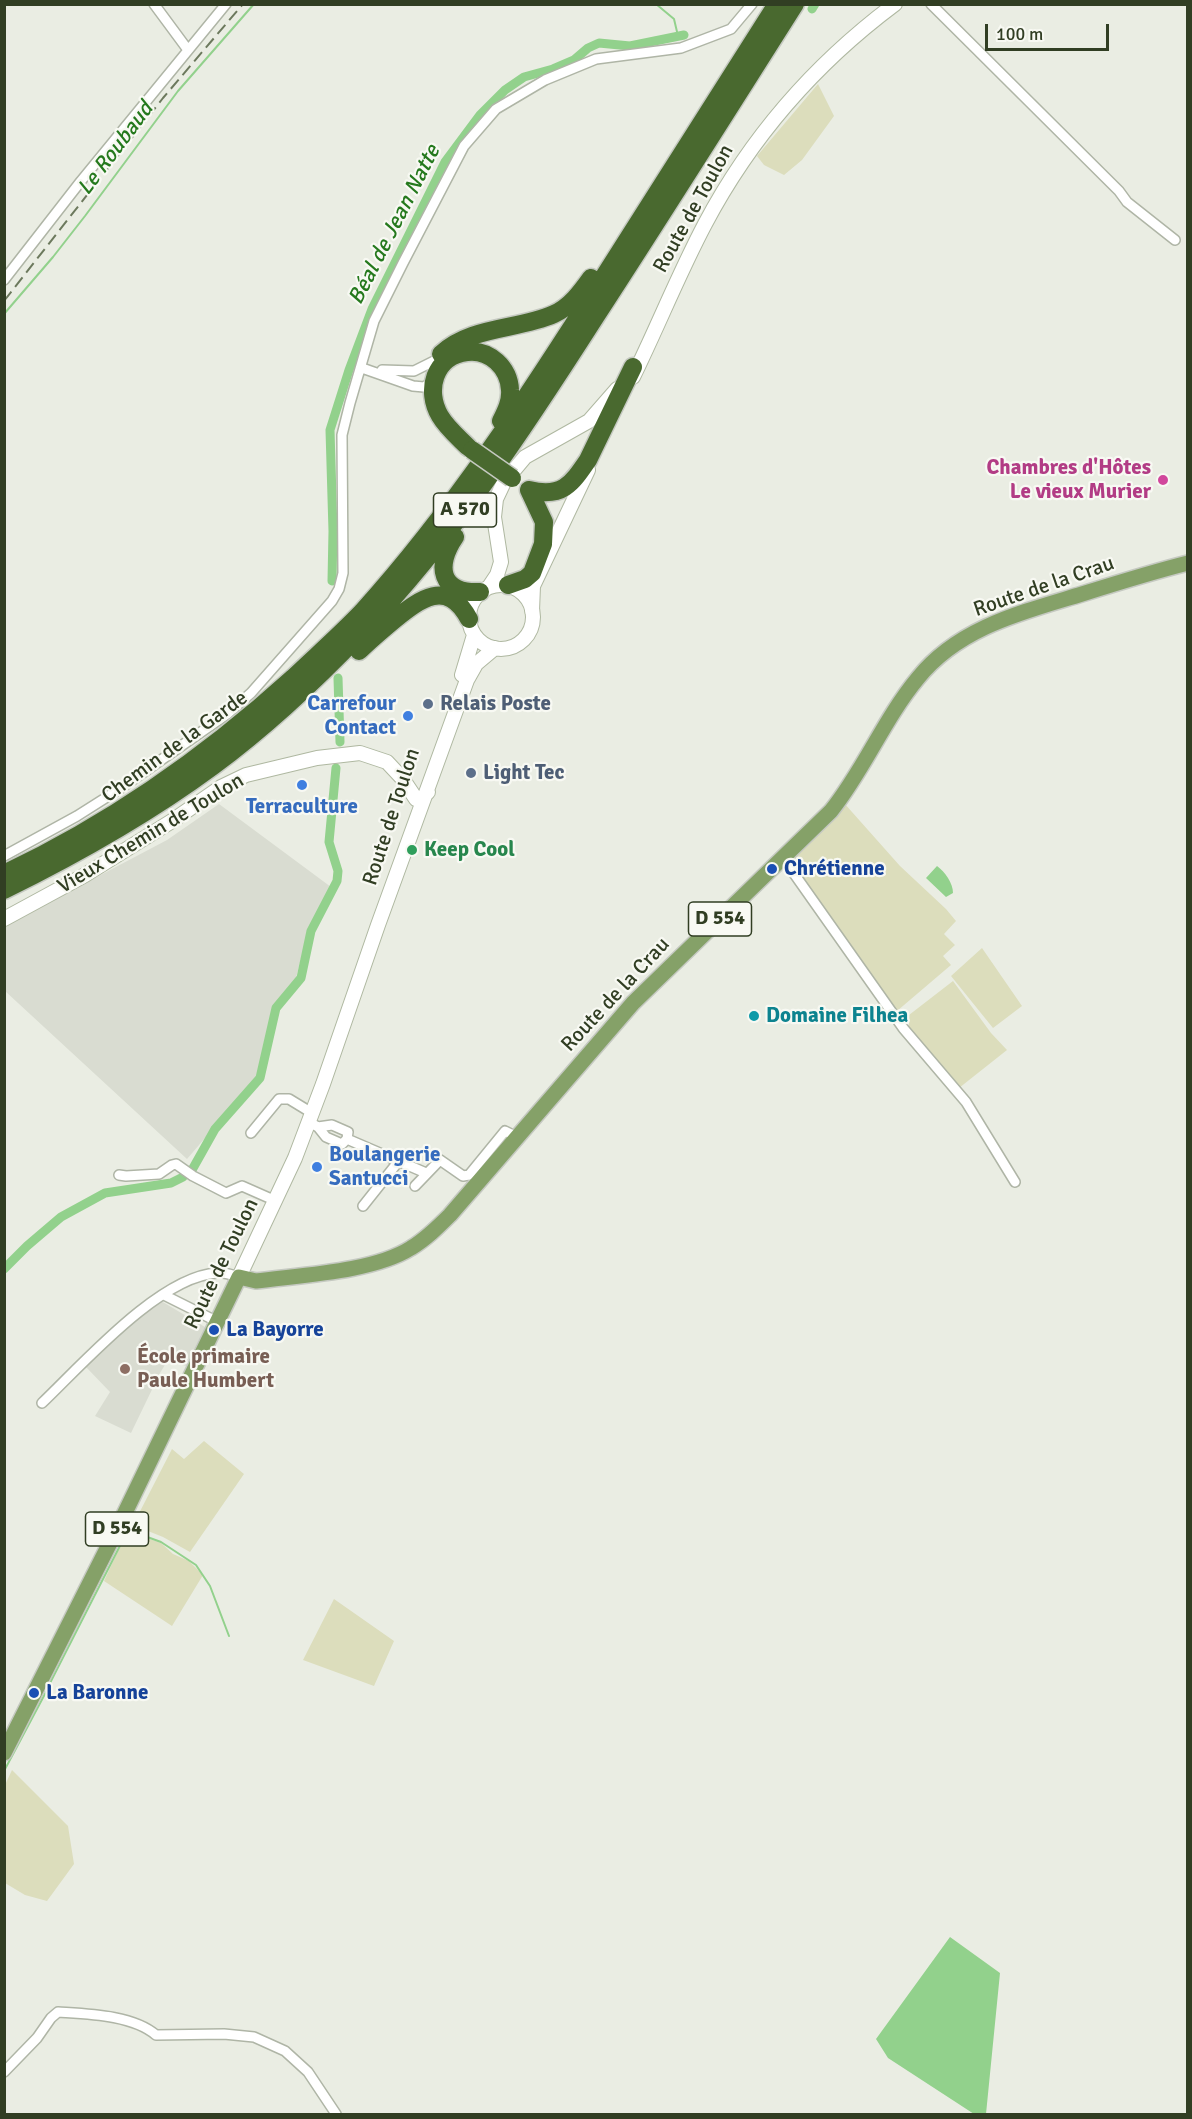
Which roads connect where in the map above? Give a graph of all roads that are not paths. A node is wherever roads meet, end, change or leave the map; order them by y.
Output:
1 (154, 4) edge
2 (226, 4) edge
3 (752, 4) edge
4 (777, 4) edge
5 (795, 4) edge
6 (895, 4) edge
7 (931, 4) edge
8 (772, 40) junction
9 (188, 50) junction
10 (726, 86) junction
11 (1175, 240) dead end
12 (4, 280) edge
13 (662, 313) junction
14 (633, 367) junction
15 (362, 368) junction
16 (423, 381) junction
17 (470, 448) junction
18 (529, 490) junction
19 (546, 555) junction
20 (1188, 563) edge
21 (508, 585) junction
22 (485, 589) junction
23 (532, 611) junction
24 (472, 627) junction
25 (495, 648) junction
26 (259, 709) junction
27 (214, 765) junction
28 (423, 794) junction
29 (4, 856) edge
30 (783, 858) junction
31 (4, 874) edge
32 (4, 890) edge
33 (384, 910) junction
34 (4, 919) edge
35 (313, 1121) junction
36 (251, 1133) dead end
37 (517, 1137) junction
38 (399, 1162) junction
39 (426, 1173) junction
40 (119, 1175) dead end
41 (1015, 1182) dead end
42 (416, 1186) dead end
43 (276, 1201) junction
44 (363, 1206) dead end
45 (239, 1277) junction
46 (256, 1281) junction
47 (164, 1294) junction
48 (227, 1304) junction
49 (218, 1322) junction
50 (42, 1403) dead end
51 (4, 1753) edge
52 (4, 2072) edge
53 (336, 2115) edge

1 - 9 street
2 - 9 street
3 - 15 street, Chemin de la Garde
4 - 10 highway, A 570
5 - 8 highway, A 570
6 - 13 main road, Route de Toulon
7 - 11 street
8 - 22 highway
8 - 27 highway, A 570
9 - 12 street
10 - 16 highway
10 - 26 highway, A 570
13 - 14 main road, Route de Toulon
13 - 19 main road, Route de Toulon
14 - 18 highway
14 - 22 main road, Route de Toulon
15 - 16 street
15 - 16 street
15 - 29 street, Chemin de la Garde
16 - 17 highway
16 - 17 highway
16 - 26 highway
17 - 18 highway, bridge
18 - 19 highway
18 - 21 highway
19 - 23 main road, Route de Toulon
20 - 30 main road, Route de la Crau / D 554
21 - 22 main road
21 - 23 main road
22 - 24 main road
23 - 25 main road
24 - 25 main road
24 - 27 highway
24 - 28 main road, Route de Toulon
25 - 28 main road, Route de Toulon
26 - 31 highway, A 570
27 - 32 highway, A 570
28 - 33 main road, Route de Toulon
28 - 33 main road, Route de Toulon
28 - 34 main road, Vieux Chemin de Toulon
30 - 37 main road, Route de la Crau / D 554
30 - 41 street
33 - 35 main road, Route de Toulon
35 - 36 street
35 - 38 street
35 - 43 main road, Route de Toulon
37 - 39 street
37 - 46 main road, Route de la Crau / D 554
38 - 39 street
38 - 44 street
39 - 42 street
40 - 43 street
43 - 45 main road, Route de Toulon
45 - 46 main road, Route de la Crau / D 554
45 - 47 street
45 - 48 main road, Route de Toulon / D 554
46 - 48 main road
47 - 49 street
47 - 50 street
48 - 49 main road, Route de Toulon / D 554
49 - 51 main road, Route de Toulon / D 554
52 - 53 street

